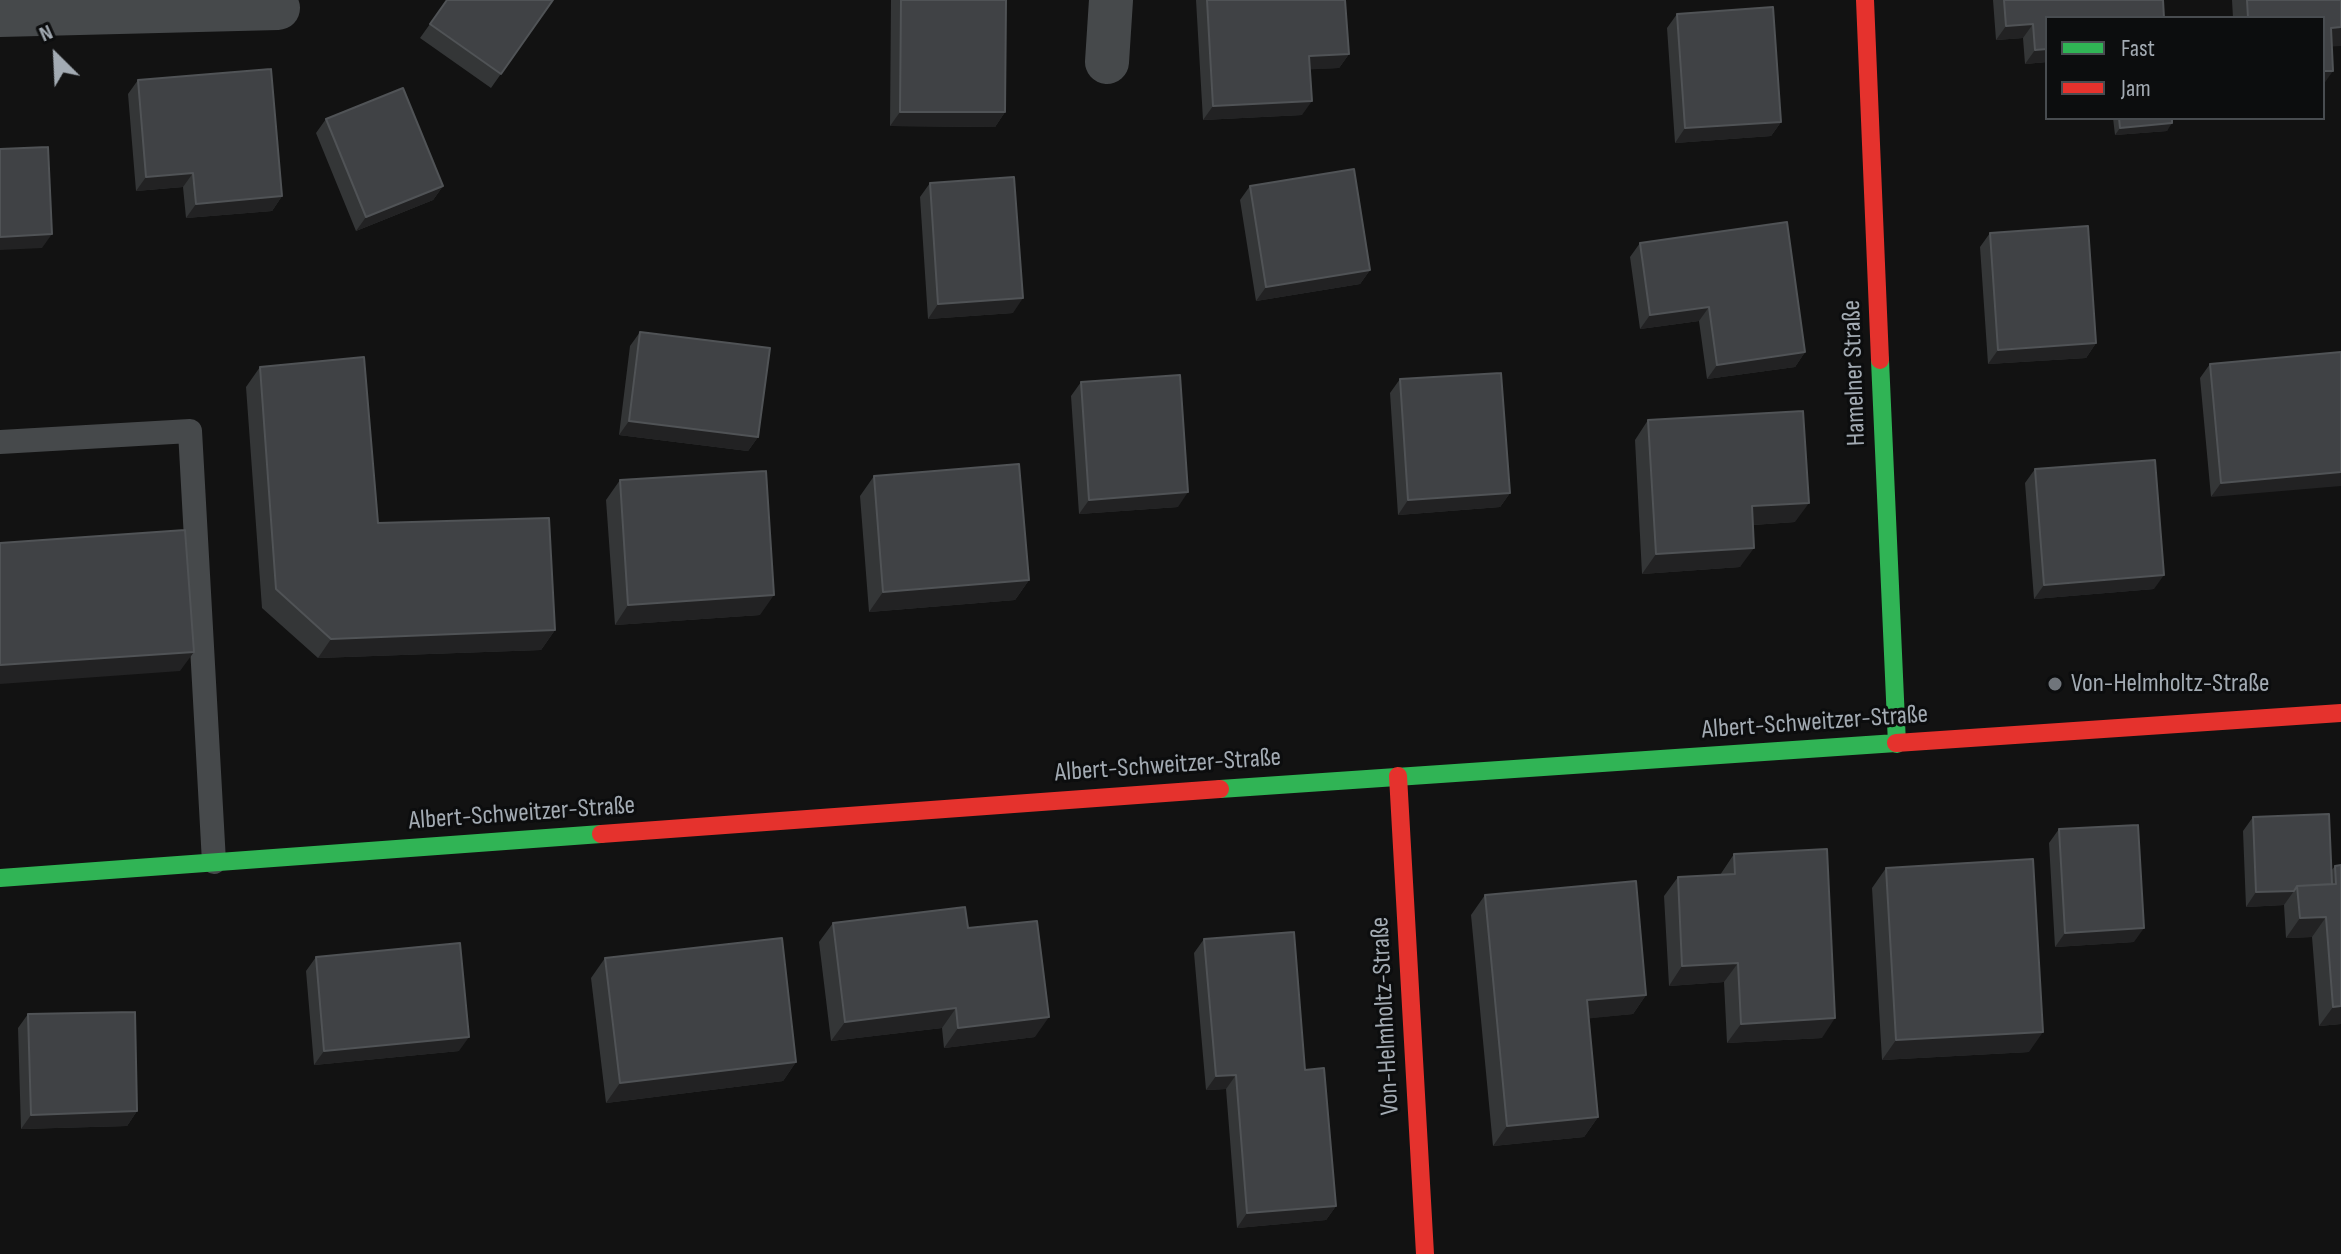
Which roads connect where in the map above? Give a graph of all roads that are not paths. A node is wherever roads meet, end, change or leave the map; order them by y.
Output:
1 (1111, 0) edge
2 (1865, 0) edge
3 (278, 8) dead end
4 (0, 15) edge
5 (1107, 62) dead end
6 (0, 442) edge
7 (2341, 713) edge
8 (1897, 744) junction
9 (1398, 776) junction
10 (214, 862) junction
11 (0, 878) edge
12 (1425, 1254) edge

1 - 5 street
2 - 8 street, Hamelner Straße
3 - 4 street
6 - 10 lane
7 - 8 street, Albert-Schweitzer-Straße
8 - 9 street, Albert-Schweitzer-Straße
9 - 10 street, Albert-Schweitzer-Straße
9 - 12 street, Von-Helmholtz-Straße
10 - 11 street, Albert-Schweitzer-Straße

